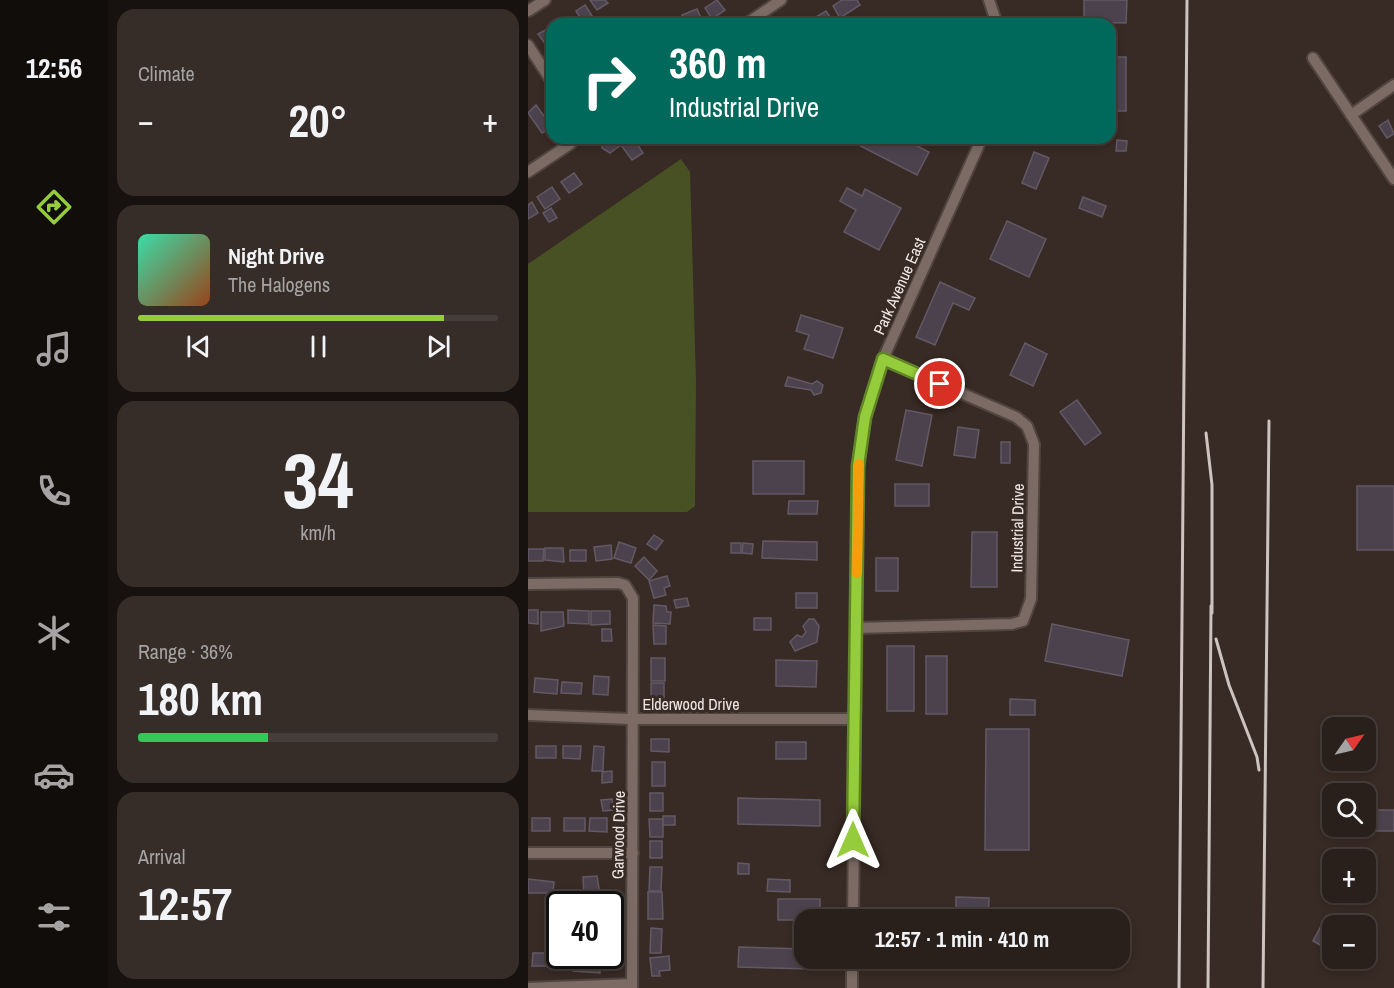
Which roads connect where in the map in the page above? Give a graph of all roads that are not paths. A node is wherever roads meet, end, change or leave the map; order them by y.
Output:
1 (545, 0) edge
2 (781, 0) edge
3 (989, 0) edge
4 (528, 11) edge
5 (756, 18) edge
6 (995, 18) edge
7 (528, 45) edge
8 (1313, 58) dead end
9 (546, 73) edge
10 (1394, 86) edge
11 (1351, 115) junction
12 (570, 144) edge
13 (979, 144) edge
14 (528, 172) edge
15 (1394, 180) edge
16 (883, 359) junction
17 (528, 584) edge
18 (856, 628) junction
19 (528, 715) edge
20 (630, 719) junction
21 (854, 719) junction
22 (528, 853) edge
23 (633, 853) junction
24 (853, 909) edge
25 (852, 969) edge
26 (632, 986) edge
27 (528, 988) edge
28 (852, 988) edge

1 - 4 street
2 - 5 street
3 - 6 street
7 - 9 street
8 - 11 street
10 - 11 street
11 - 15 street
12 - 14 street
13 - 16 street, Park Avenue East
16 - 18 street, Park Avenue East
16 - 18 street, Industrial Drive
17 - 20 street, Garwood Drive
18 - 21 street, Park Avenue East
19 - 20 street, Elderwood Drive
20 - 21 street, Elderwood Drive
20 - 23 street, Garwood Drive
21 - 24 street, Park Avenue East
22 - 23 street
23 - 26 street, Garwood Drive
25 - 28 street
26 - 27 street

